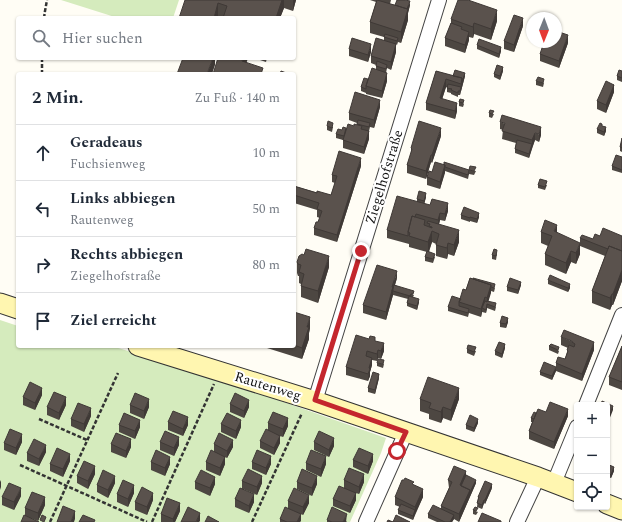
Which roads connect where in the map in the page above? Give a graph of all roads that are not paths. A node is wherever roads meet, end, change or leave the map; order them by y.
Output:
1 (439, 0) edge
2 (0, 304) edge
3 (16, 308) edge
4 (622, 316) edge
5 (145, 348) edge
6 (587, 402) edge
7 (308, 406) junction
8 (406, 432) junction
9 (574, 432) edge
10 (546, 480) junction
11 (574, 491) edge
12 (610, 505) edge
13 (622, 510) edge
14 (366, 522) edge
15 (517, 522) edge

1 - 7 street, Ziegelhofstraße
2 - 3 street
4 - 6 street
5 - 7 street, Rautenweg
7 - 8 street, Rautenweg
8 - 10 street, Rautenweg
8 - 14 street
9 - 10 street
10 - 11 street, Rautenweg
10 - 15 street
12 - 13 street

